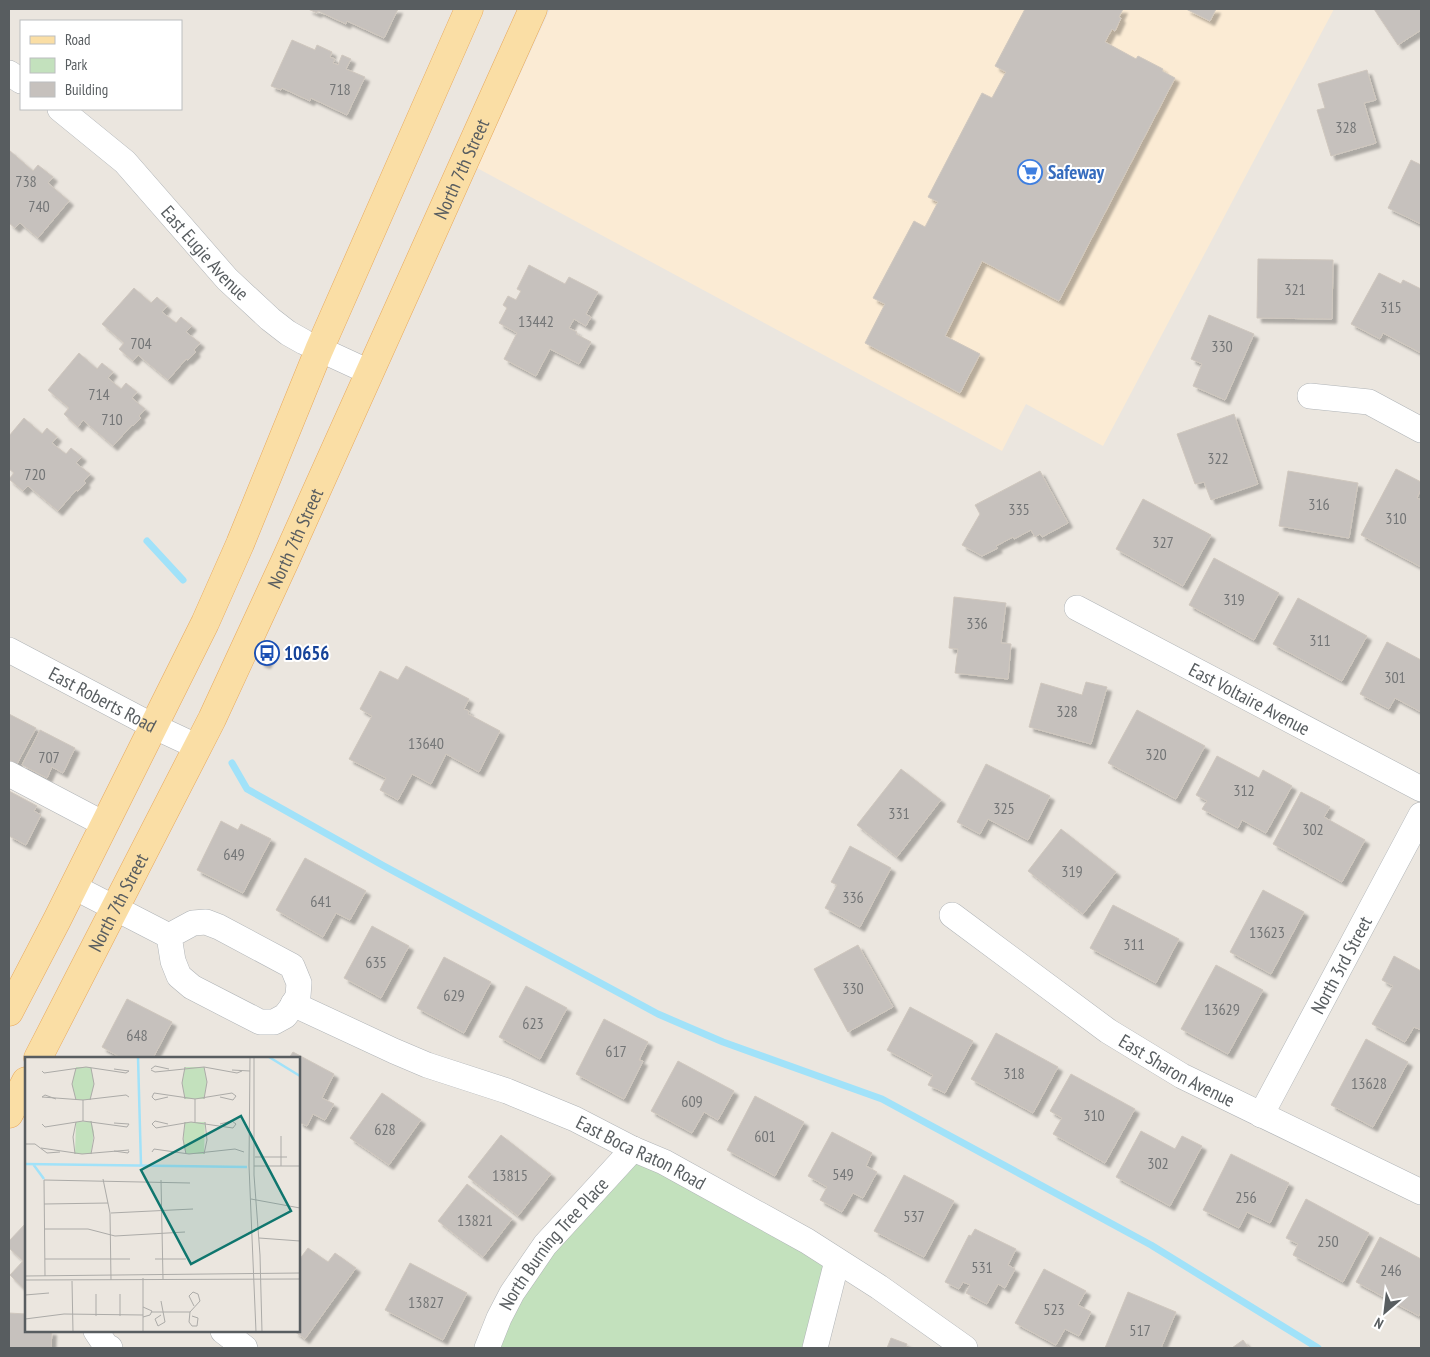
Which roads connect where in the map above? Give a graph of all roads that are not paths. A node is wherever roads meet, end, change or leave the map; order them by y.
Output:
1 (469, 9) edge
2 (533, 9) edge
3 (9, 73) edge
4 (20, 80) edge
5 (61, 110) edge
6 (319, 350) junction
7 (369, 372) junction
8 (1310, 396) dead end
9 (1421, 430) edge
10 (1077, 608) dead end
11 (9, 650) edge
12 (153, 726) junction
13 (198, 747) junction
14 (9, 774) edge
15 (1421, 789) edge
16 (1421, 815) edge
17 (104, 824) junction
18 (74, 886) junction
19 (116, 909) junction
20 (952, 915) dead end
21 (170, 936) junction
22 (293, 1004) junction
23 (9, 1012) edge
24 (39, 1057) edge
25 (25, 1083) edge
26 (9, 1114) edge
27 (1261, 1115) junction
28 (633, 1149) junction
29 (1421, 1192) edge
30 (837, 1261) junction
31 (97, 1332) edge
32 (224, 1332) edge
33 (110, 1348) edge
34 (245, 1348) edge
35 (487, 1348) edge
36 (815, 1348) edge
37 (964, 1348) edge

1 - 6 main road
2 - 7 main road, North 7th Street
3 - 4 street
5 - 6 street, East Eugie Avenue
6 - 7 street, East Eugie Avenue
6 - 12 main road
7 - 13 main road, North 7th Street
8 - 9 street
10 - 15 street, East Voltaire Avenue
11 - 12 street, East Roberts Road
12 - 13 street, East Roberts Road
12 - 17 main road
13 - 19 main road, North 7th Street
14 - 17 street
16 - 27 street, North 3rd Street
17 - 18 main road
18 - 19 street
18 - 23 main road
19 - 21 street
19 - 24 main road, North 7th Street
20 - 27 street, East Sharon Avenue
21 - 22 street
21 - 22 street
22 - 28 street, East Boca Raton Road
25 - 26 main road
27 - 29 street, East Sharon Avenue
28 - 30 street, East Boca Raton Road
28 - 35 street, North Burning Tree Place
30 - 36 street
30 - 37 street, East Boca Raton Road
31 - 33 street
32 - 34 street

